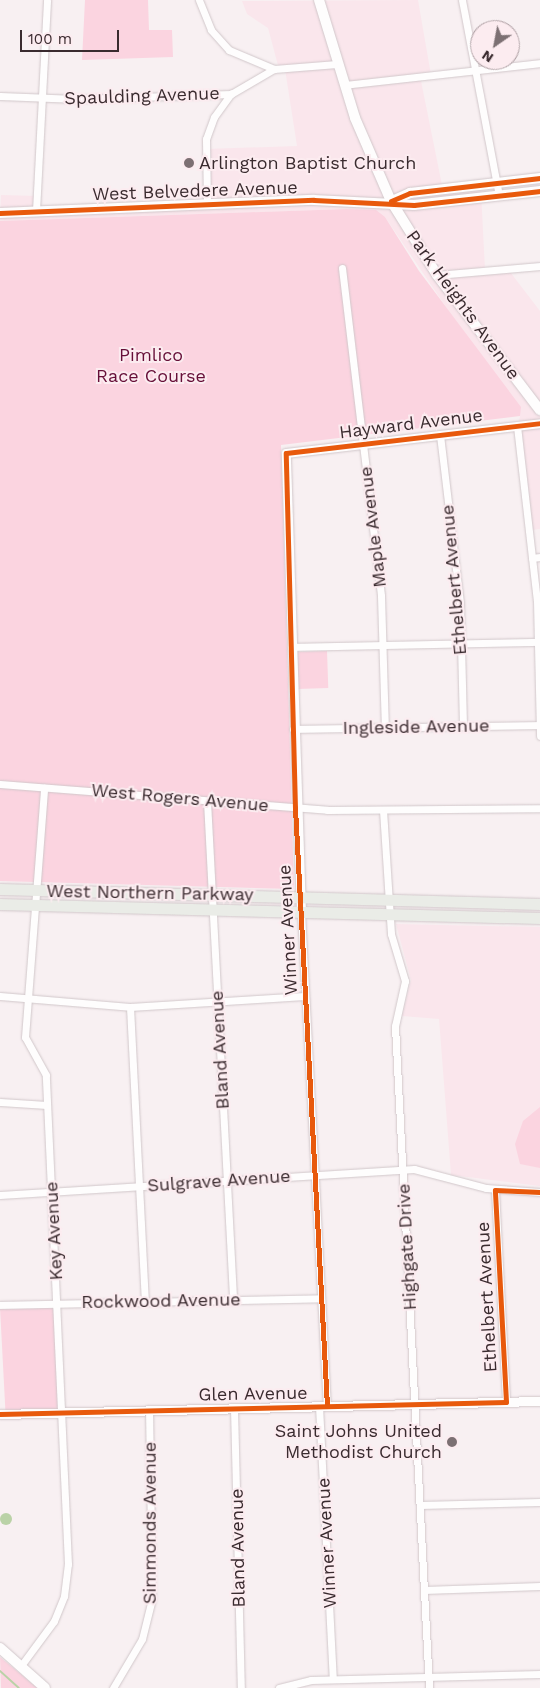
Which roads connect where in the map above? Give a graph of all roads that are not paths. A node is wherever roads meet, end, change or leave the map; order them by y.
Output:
1 (47, 0) edge
2 (199, 0) edge
3 (319, 0) edge
4 (462, 0) edge
5 (337, 64) junction
6 (540, 64) edge
7 (274, 69) junction
8 (475, 71) junction
9 (344, 85) junction
10 (231, 94) junction
11 (0, 96) edge
12 (42, 98) junction
13 (540, 178) edge
14 (496, 183) junction
15 (540, 191) edge
16 (499, 195) junction
17 (391, 201) junction
18 (207, 204) junction
19 (36, 211) junction
20 (0, 213) edge
21 (540, 266) edge
22 (342, 268) dead end
23 (437, 275) junction
24 (540, 410) edge
25 (540, 423) edge
26 (517, 426) junction
27 (440, 435) junction
28 (363, 444) junction
29 (286, 453) joint
30 (536, 558) edge
31 (539, 642) edge
32 (383, 644) junction
33 (461, 644) junction
34 (291, 647) junction
35 (540, 725) edge
36 (463, 726) junction
37 (385, 727) junction
38 (293, 729) junction
39 (540, 736) edge
40 (0, 784) edge
41 (44, 788) junction
42 (207, 801) junction
43 (295, 808) junction
44 (540, 808) edge
45 (383, 810) junction
46 (0, 889) edge
47 (36, 890) junction
48 (212, 895) junction
49 (300, 897) junction
50 (388, 900) junction
51 (0, 904) edge
52 (540, 904) edge
53 (35, 905) junction
54 (213, 910) junction
55 (301, 912) junction
56 (389, 914) junction
57 (540, 918) edge
58 (0, 996) edge
59 (305, 996) junction
60 (28, 998) junction
61 (218, 1001) junction
62 (130, 1007) junction
63 (0, 1102) edge
64 (47, 1105) junction
65 (403, 1170) junction
66 (315, 1174) junction
67 (227, 1179) junction
68 (139, 1186) junction
69 (495, 1190) junction
70 (540, 1192) edge
71 (51, 1193) junction
72 (0, 1194) edge
73 (321, 1298) junction
74 (233, 1300) junction
75 (145, 1302) junction
76 (58, 1304) junction
77 (0, 1305) edge
78 (506, 1402) junction
79 (540, 1402) edge
80 (415, 1403) junction
81 (323, 1406) junction
82 (234, 1408) junction
83 (150, 1410) junction
84 (64, 1412) junction
85 (0, 1414) edge
86 (540, 1502) edge
87 (420, 1505) junction
88 (540, 1586) edge
89 (424, 1590) junction
90 (0, 1648) edge
91 (20, 1667) junction
92 (540, 1674) edge
93 (428, 1677) junction
94 (333, 1679) junction
95 (45, 1688) edge
96 (113, 1688) edge
97 (241, 1688) edge
98 (279, 1688) edge
99 (429, 1688) edge

1 - 12 street
2 - 7 street
3 - 5 main road, Park Heights Avenue
4 - 8 street
5 - 7 street, Spaulding Avenue
5 - 9 main road, Park Heights Avenue
6 - 8 street
7 - 10 street, Spaulding Avenue
8 - 9 street
8 - 14 street
9 - 17 main road, Park Heights Avenue
10 - 12 street, Spaulding Avenue
10 - 18 street
11 - 12 street, Spaulding Avenue
12 - 19 street
13 - 14 main road, West Belvedere Avenue
14 - 16 street
14 - 17 main road, West Belvedere Avenue
15 - 16 main road, West Belvedere Avenue
16 - 17 main road, West Belvedere Avenue
17 - 18 main road, West Belvedere Avenue
17 - 23 main road, Park Heights Avenue
18 - 19 main road, West Belvedere Avenue
19 - 20 main road, West Belvedere Avenue
21 - 23 street
22 - 28 street, Maple Avenue
23 - 24 main road, Park Heights Avenue
25 - 26 street, Hayward Avenue
26 - 27 street, Hayward Avenue
26 - 30 street
27 - 28 street, Hayward Avenue
27 - 33 street, Ethelbert Avenue
28 - 29 street, Hayward Avenue
28 - 32 street, Maple Avenue
29 - 34 street, Winner Avenue
30 - 31 street
31 - 33 street
31 - 35 street
32 - 33 street
32 - 34 street
32 - 37 street, Maple Avenue
33 - 36 street, Ethelbert Avenue
34 - 38 street, Winner Avenue
35 - 36 street, Ingleside Avenue
35 - 39 street
36 - 37 street, Ingleside Avenue
37 - 38 street, Ingleside Avenue
38 - 43 street, Winner Avenue
40 - 41 street, West Rogers Avenue
41 - 42 street, West Rogers Avenue
41 - 47 street, Key Avenue
42 - 43 street, West Rogers Avenue
42 - 48 street, Bland Avenue
43 - 45 street, West Rogers Avenue
43 - 49 street, Winner Avenue
44 - 45 street, West Rogers Avenue
45 - 50 street, Highgate Drive
46 - 47 main road, West Northern Parkway
47 - 48 main road, West Northern Parkway
47 - 53 street, Key Avenue
48 - 49 main road, West Northern Parkway
48 - 54 street, Bland Avenue
49 - 50 main road, West Northern Parkway
49 - 55 street, Winner Avenue
50 - 52 main road, West Northern Parkway
50 - 56 street, Highgate Drive
51 - 53 main road, West Northern Parkway
53 - 54 main road, West Northern Parkway
53 - 60 street, Key Avenue
54 - 55 main road, West Northern Parkway
54 - 61 street, Bland Avenue
55 - 56 main road, West Northern Parkway
55 - 59 street, Winner Avenue
56 - 57 main road, West Northern Parkway
56 - 65 street, Highgate Drive
58 - 60 street
59 - 61 street
59 - 66 street, Winner Avenue
60 - 62 street
60 - 64 street, Key Avenue
61 - 62 street
61 - 67 street, Bland Avenue
62 - 68 street
63 - 64 street
64 - 71 street, Key Avenue
65 - 66 street, Sulgrave Avenue
65 - 69 street, Sulgrave Avenue
65 - 80 street, Highgate Drive
66 - 67 street, Sulgrave Avenue
66 - 73 street, Winner Avenue
67 - 68 street, Sulgrave Avenue
67 - 74 street, Bland Avenue
68 - 71 street, Sulgrave Avenue
68 - 75 street
69 - 70 street, Sulgrave Avenue
69 - 78 street, Ethelbert Avenue
71 - 72 street, Sulgrave Avenue
71 - 76 street, Key Avenue
73 - 74 street, Rockwood Avenue
73 - 81 street, Winner Avenue
74 - 75 street, Rockwood Avenue
75 - 76 street, Rockwood Avenue
76 - 77 street, Rockwood Avenue
76 - 84 street, Key Avenue
78 - 79 street, Glen Avenue
78 - 80 street, Glen Avenue
80 - 81 street, Glen Avenue
80 - 87 street, Highgate Drive
81 - 82 street, Glen Avenue
81 - 94 street, Winner Avenue
82 - 83 street, Glen Avenue
82 - 97 street, Bland Avenue
83 - 84 street, Glen Avenue
83 - 96 street, Simmonds Avenue
84 - 85 street, Glen Avenue
84 - 91 street, Key Avenue
86 - 87 street
87 - 89 street, Highgate Drive
88 - 89 street
89 - 93 street, Highgate Drive
90 - 91 main road
91 - 95 main road
92 - 93 street
93 - 94 street
93 - 99 street, Highgate Drive
94 - 98 street

